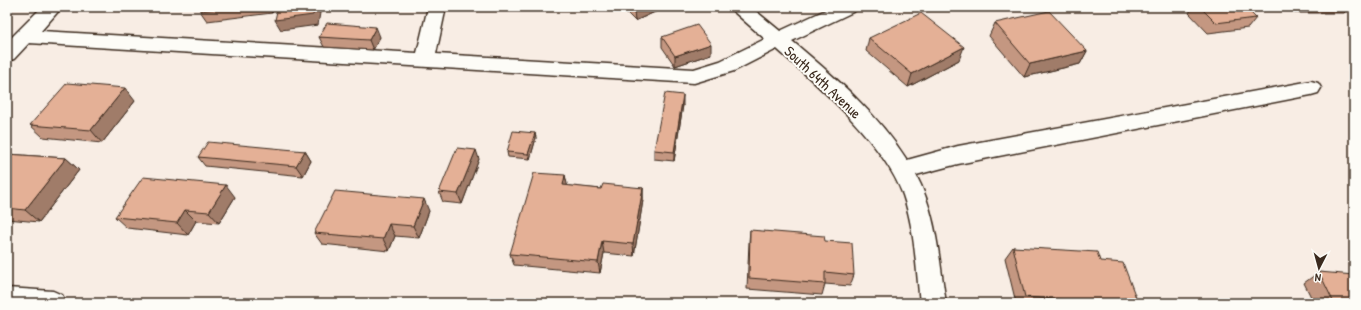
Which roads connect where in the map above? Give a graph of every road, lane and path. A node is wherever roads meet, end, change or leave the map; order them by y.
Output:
1 (53, 7) edge
2 (437, 7) edge
3 (740, 7) edge
4 (848, 7) edge
5 (24, 36) junction
6 (778, 40) junction
7 (7, 54) edge
8 (425, 59) junction
9 (1311, 88) dead end
10 (902, 170) junction
11 (7, 299) edge
12 (53, 303) edge
13 (933, 303) edge

1 - 5 street
2 - 8 street
3 - 6 street, South 64th Avenue
4 - 6 street
5 - 7 street
5 - 8 street
6 - 8 street
6 - 10 street, South 64th Avenue
9 - 10 street
10 - 13 street, South 64th Avenue
11 - 12 street

